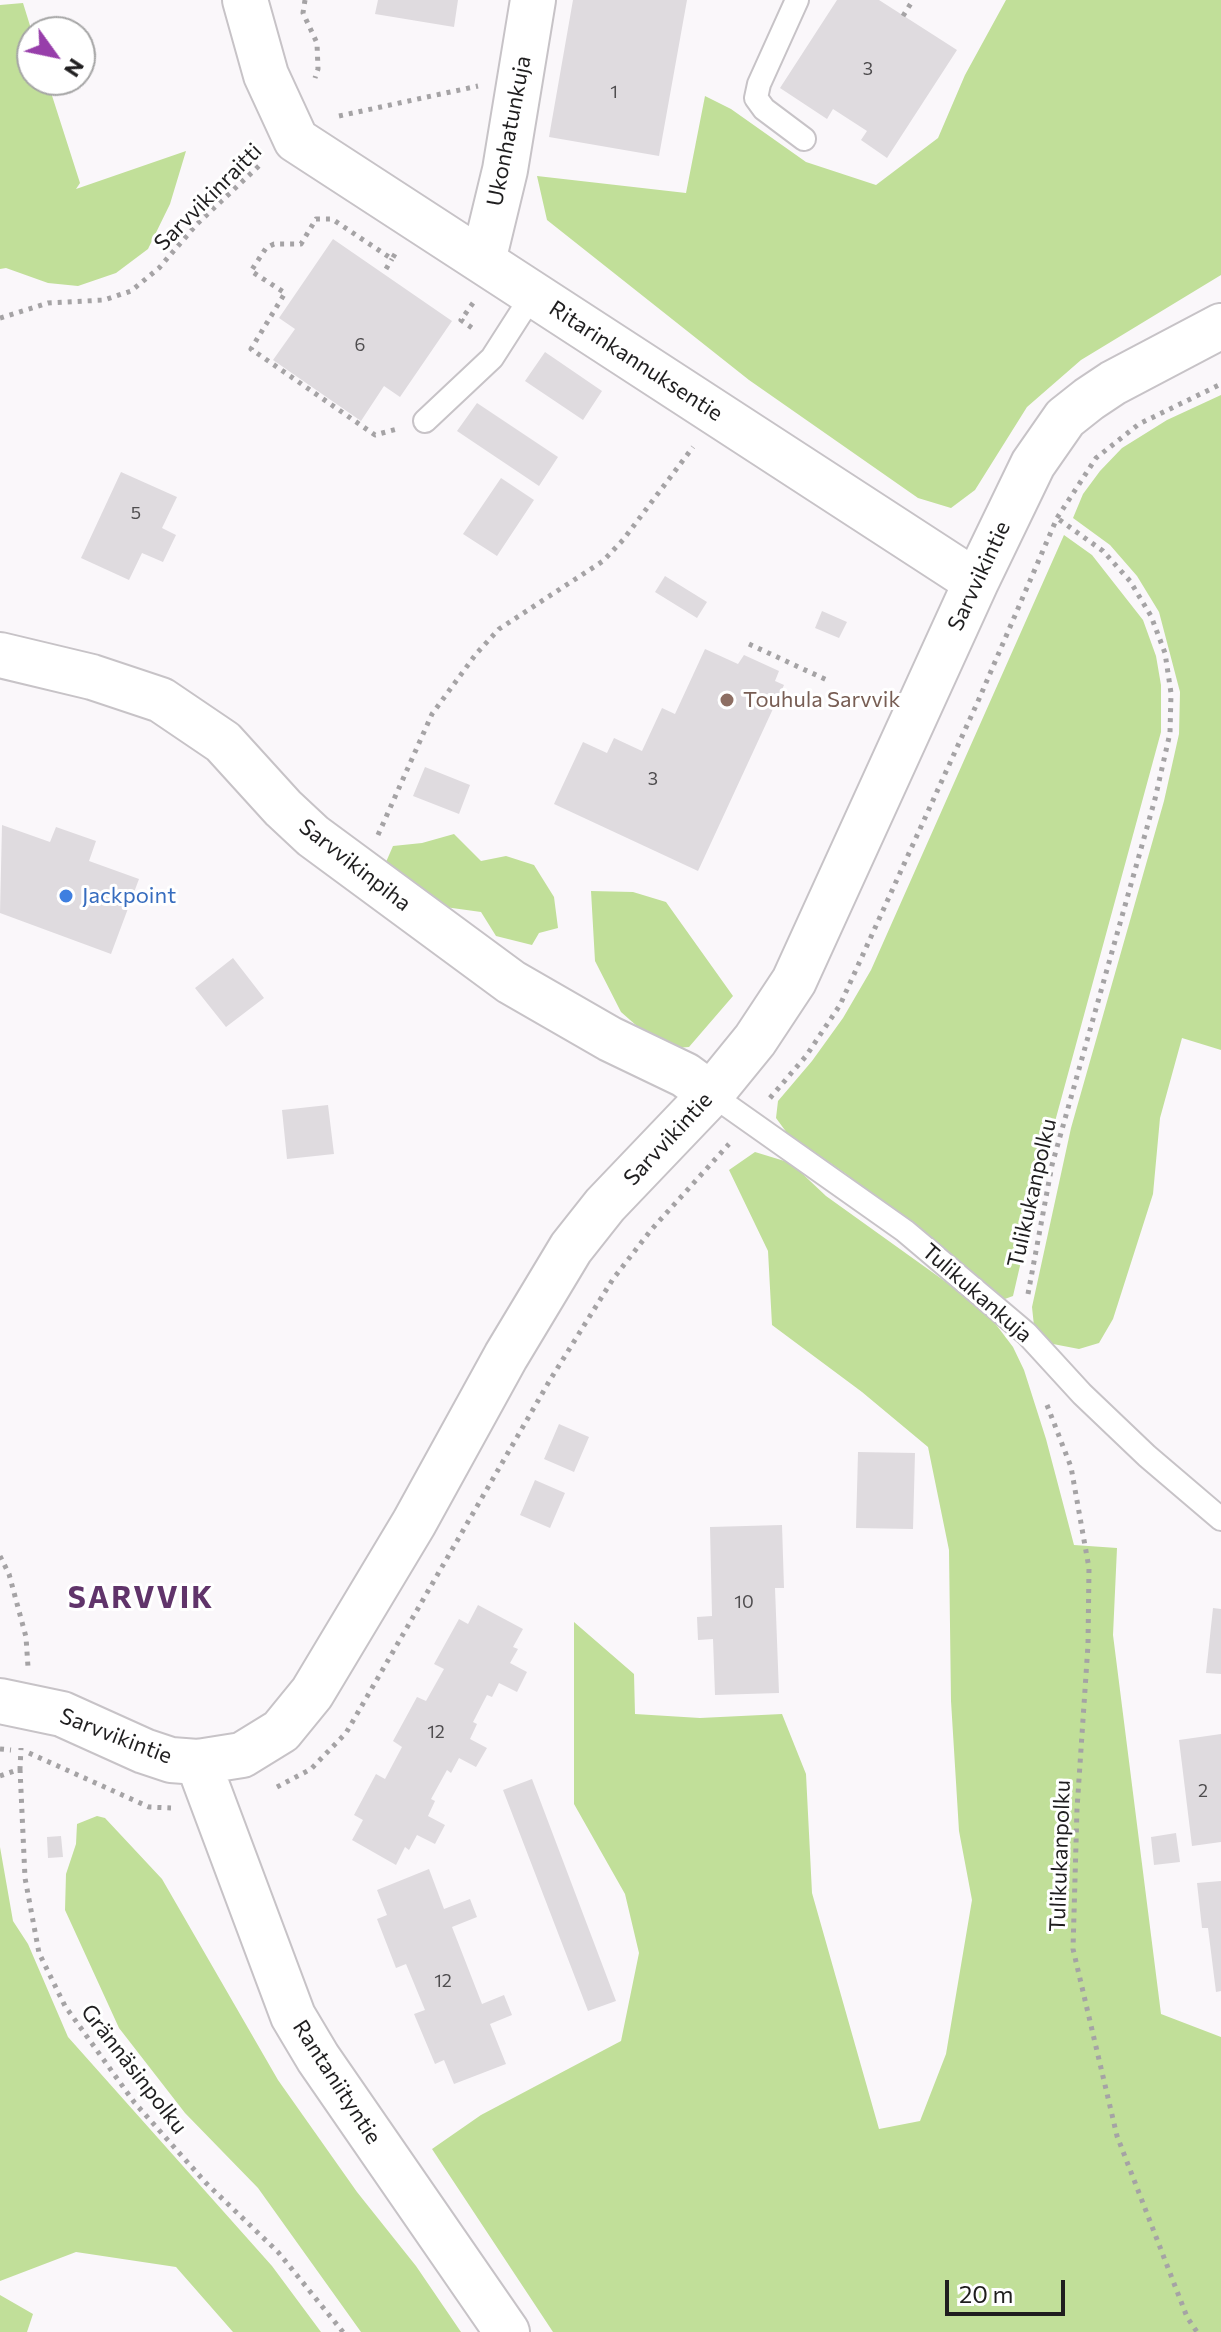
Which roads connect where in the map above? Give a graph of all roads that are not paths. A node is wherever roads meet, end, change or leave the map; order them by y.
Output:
1 (245, 0) edge
2 (533, 0) edge
3 (797, 0) edge
4 (804, 139) dead end
5 (481, 277) junction
6 (533, 294) junction
7 (1221, 326) edge
8 (425, 421) road end
9 (976, 582) junction
10 (0, 655) edge
11 (711, 1094) junction
12 (1221, 1519) edge
13 (17, 1707) edge
14 (198, 1762) junction
15 (507, 2332) edge

1 - 5 street, Ritarinkannuksentie
2 - 5 street, Ukonhatunkuja
3 - 4 lane
5 - 6 street, Ritarinkannuksentie
6 - 8 lane
6 - 9 street, Ritarinkannuksentie
7 - 9 street, Sarvvikintie
9 - 11 street, Sarvvikintie
10 - 11 street, Sarvvikinpiha
11 - 12 lane, Tulikukankuja
11 - 14 street, Sarvvikintie
13 - 14 street, Sarvvikintie
14 - 15 street, Rantaniityntie

